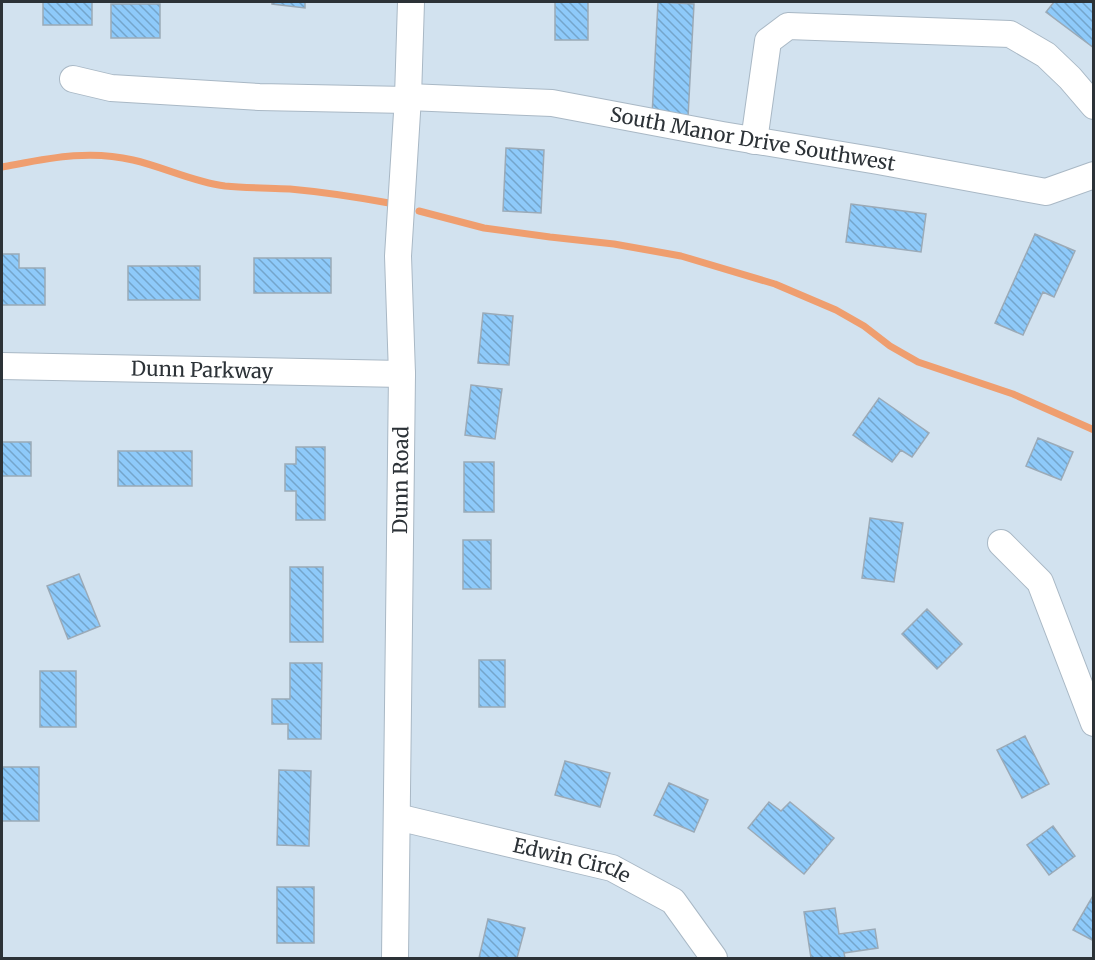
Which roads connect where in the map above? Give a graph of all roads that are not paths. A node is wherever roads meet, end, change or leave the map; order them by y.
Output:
1 (411, 2) edge
2 (73, 79) dead end
3 (408, 98) junction
4 (1094, 106) edge
5 (754, 141) junction
6 (1094, 175) edge
7 (2, 366) edge
8 (402, 374) junction
9 (1001, 543) dead end
10 (1094, 723) edge
11 (397, 817) junction
12 (395, 958) edge
13 (714, 958) edge

1 - 3 street, Dunn Road
2 - 3 street, South Manor Drive Southwest
3 - 5 street, South Manor Drive Southwest
3 - 8 street, Dunn Road
4 - 5 street
5 - 6 street, South Manor Drive Southwest
7 - 8 street, Dunn Parkway
8 - 11 street, Dunn Road
9 - 10 street
11 - 12 street, Dunn Road
11 - 13 street, Edwin Circle

